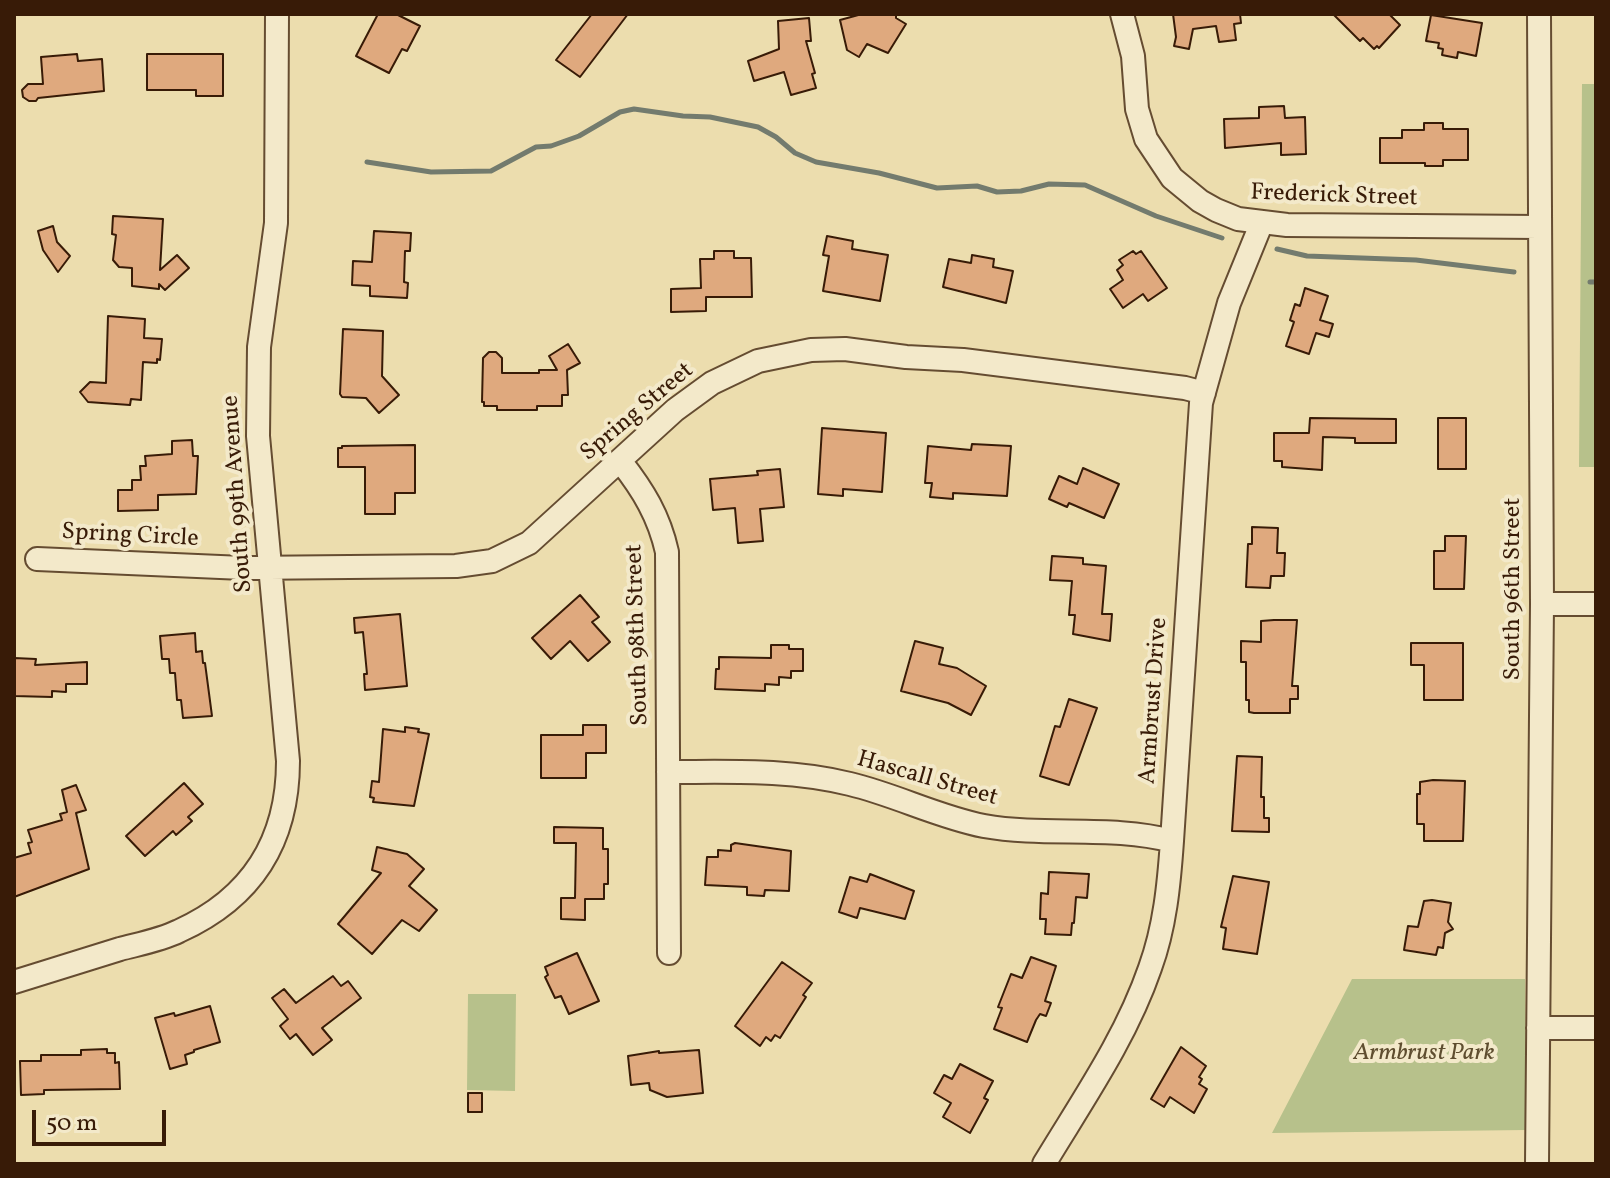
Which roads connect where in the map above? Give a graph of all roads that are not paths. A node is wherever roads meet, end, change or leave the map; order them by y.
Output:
1 (277, 14) edge
2 (1122, 14) edge
3 (1539, 14) edge
4 (1262, 222) junction
5 (1539, 227) junction
6 (1204, 393) junction
7 (621, 462) junction
8 (37, 559) dead end
9 (269, 567) junction
10 (1542, 604) junction
11 (1596, 604) edge
12 (668, 772) junction
13 (1172, 841) junction
14 (669, 953) dead end
15 (14, 982) edge
16 (1538, 1028) junction
17 (1596, 1028) edge
18 (1044, 1164) edge
19 (1537, 1164) edge

1 - 9 street, South 99th Avenue
2 - 4 street, Frederick Street
3 - 5 street, South 96th Street
4 - 5 street, Frederick Street
4 - 6 street, Armbrust Drive
5 - 10 street, South 96th Street
6 - 7 street, Spring Street
6 - 13 street, Armbrust Drive
7 - 9 street, Spring Street
7 - 12 street, South 98th Street
8 - 9 street, Spring Circle
9 - 15 street, South 99th Avenue
10 - 11 street
10 - 16 street, South 96th Street
12 - 13 street, Hascall Street
12 - 14 street, South 98th Street
13 - 18 street, Armbrust Drive
16 - 17 street
16 - 19 street, South 96th Street

